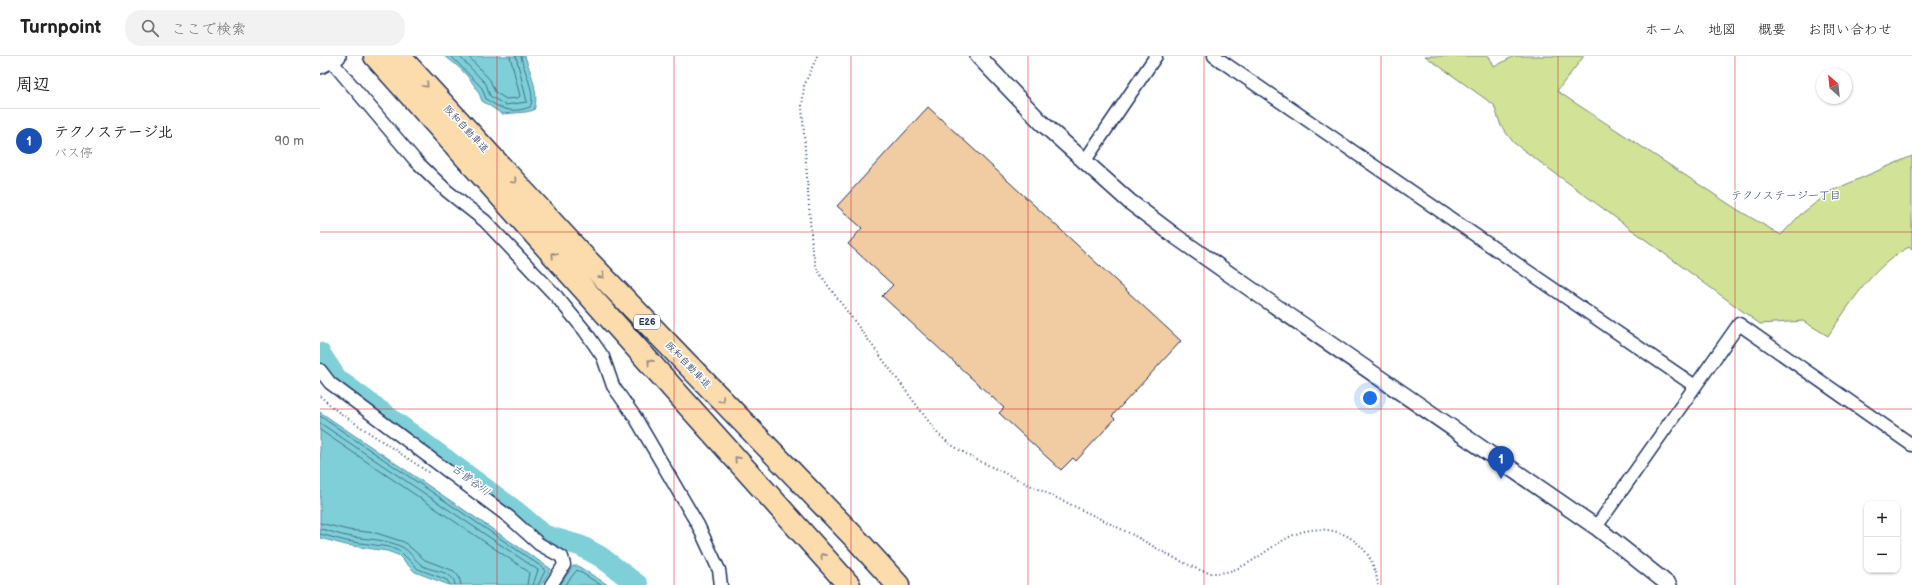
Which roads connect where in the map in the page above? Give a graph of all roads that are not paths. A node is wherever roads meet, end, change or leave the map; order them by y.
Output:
1 (978, 56) edge
2 (1156, 56) edge
3 (1214, 56) edge
4 (328, 59) edge
5 (390, 59) edge
6 (1084, 162) junction
7 (320, 370) edge
8 (1695, 386) junction
9 (1912, 445) edge
10 (1596, 528) junction
11 (551, 585) edge
12 (721, 585) edge
13 (849, 585) edge
14 (898, 585) edge
15 (1669, 585) edge

1 - 6 street
2 - 6 street
3 - 8 street
4 - 12 street
13 -> 5 highway, 阪和自動車道 / E26
5 -> 14 highway, 阪和自動車道 / E26
6 - 10 street
7 - 11 street
8 - 9 street
8 - 10 street
10 - 15 street

